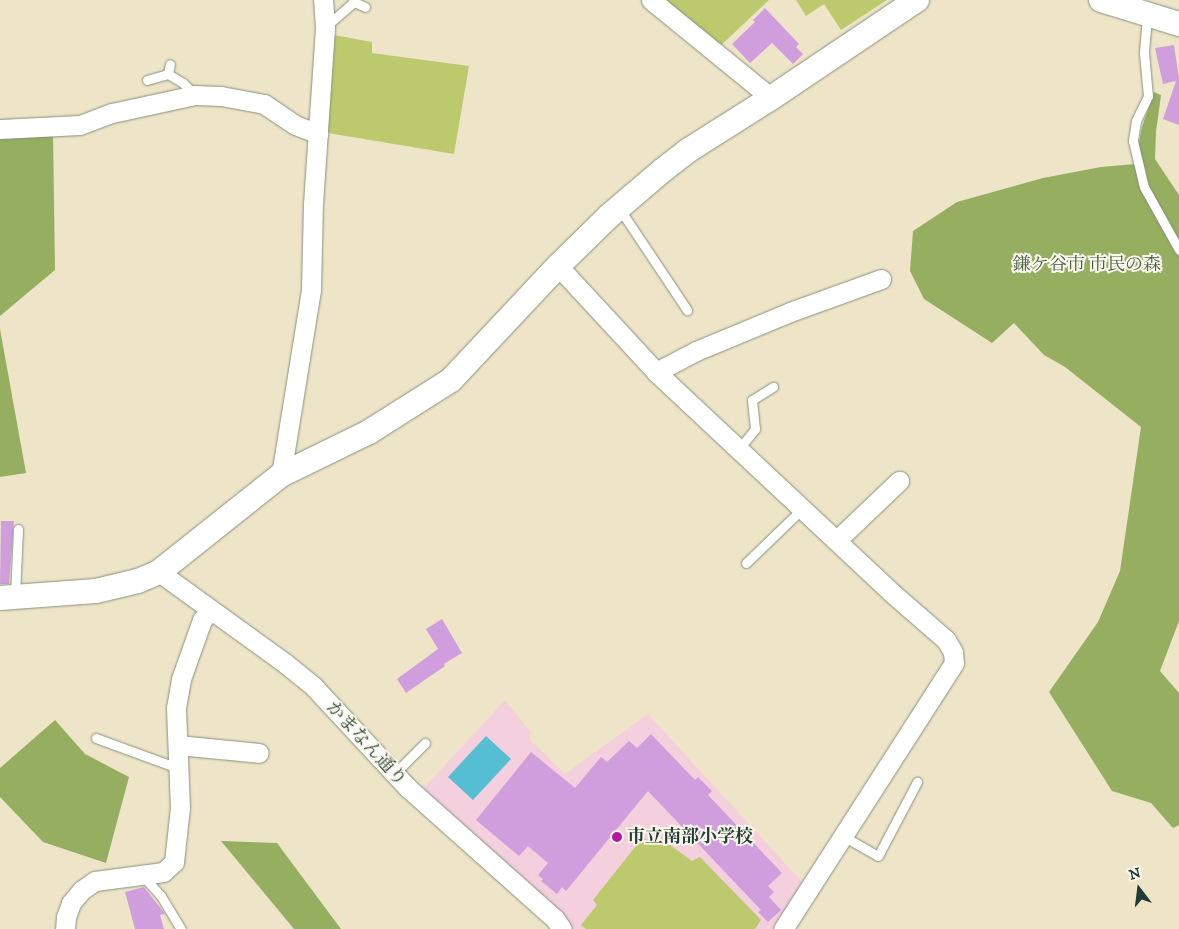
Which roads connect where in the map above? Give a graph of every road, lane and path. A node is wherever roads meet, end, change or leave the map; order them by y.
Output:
1 (323, 0) edge
2 (651, 0) edge
3 (917, 0) edge
4 (1101, 0) edge
5 (353, 1) edge
6 (365, 7) dead end
7 (1148, 14) junction
8 (1179, 24) edge
9 (325, 28) junction
10 (170, 64) dead end
11 (168, 74) junction
12 (147, 80) dead end
13 (195, 95) junction
14 (771, 98) junction
15 (0, 129) edge
16 (318, 134) junction
17 (618, 208) junction
18 (1179, 250) edge
19 (558, 266) junction
20 (881, 279) dead end
21 (687, 310) dead end
22 (656, 372) junction
23 (774, 387) dead end
24 (738, 451) junction
25 (281, 476) junction
26 (899, 481) dead end
27 (802, 508) junction
28 (18, 529) dead end
29 (837, 540) junction
30 (746, 564) dead end
31 (159, 572) junction
32 (8, 597) edge
33 (211, 610) junction
34 (96, 738) dead end
35 (425, 743) dead end
36 (178, 745) junction
37 (259, 753) dead end
38 (179, 768) junction
39 (394, 774) junction
40 (917, 782) dead end
41 (843, 836) junction
42 (142, 874) junction
43 (557, 926) edge
44 (65, 929) edge
45 (181, 929) edge
46 (783, 929) edge

1 - 9 street
2 - 14 street
3 - 14 street
4 - 7 street
5 - 6 lane
5 - 9 lane
7 - 8 street
7 - 18 lane
9 - 16 street
10 - 11 lane
11 - 12 lane
11 - 13 lane
13 - 15 street
13 - 16 street
14 - 17 street
16 - 25 street
17 - 19 street
17 - 21 lane
19 - 22 street
19 - 25 street
20 - 22 street
22 - 24 street
23 - 24 lane
24 - 27 street
25 - 31 street
26 - 29 street
27 - 29 street
27 - 30 lane
28 - 32 lane
29 - 41 street
31 - 32 street
31 - 33 street, かまなん通り
33 - 36 street
33 - 39 street, かまなん通り
34 - 38 lane
35 - 39 lane
36 - 37 street
36 - 38 street
38 - 42 street
39 - 43 street, かまなん通り
40 - 41 lane
41 - 46 street
42 - 44 street
42 - 45 lane

